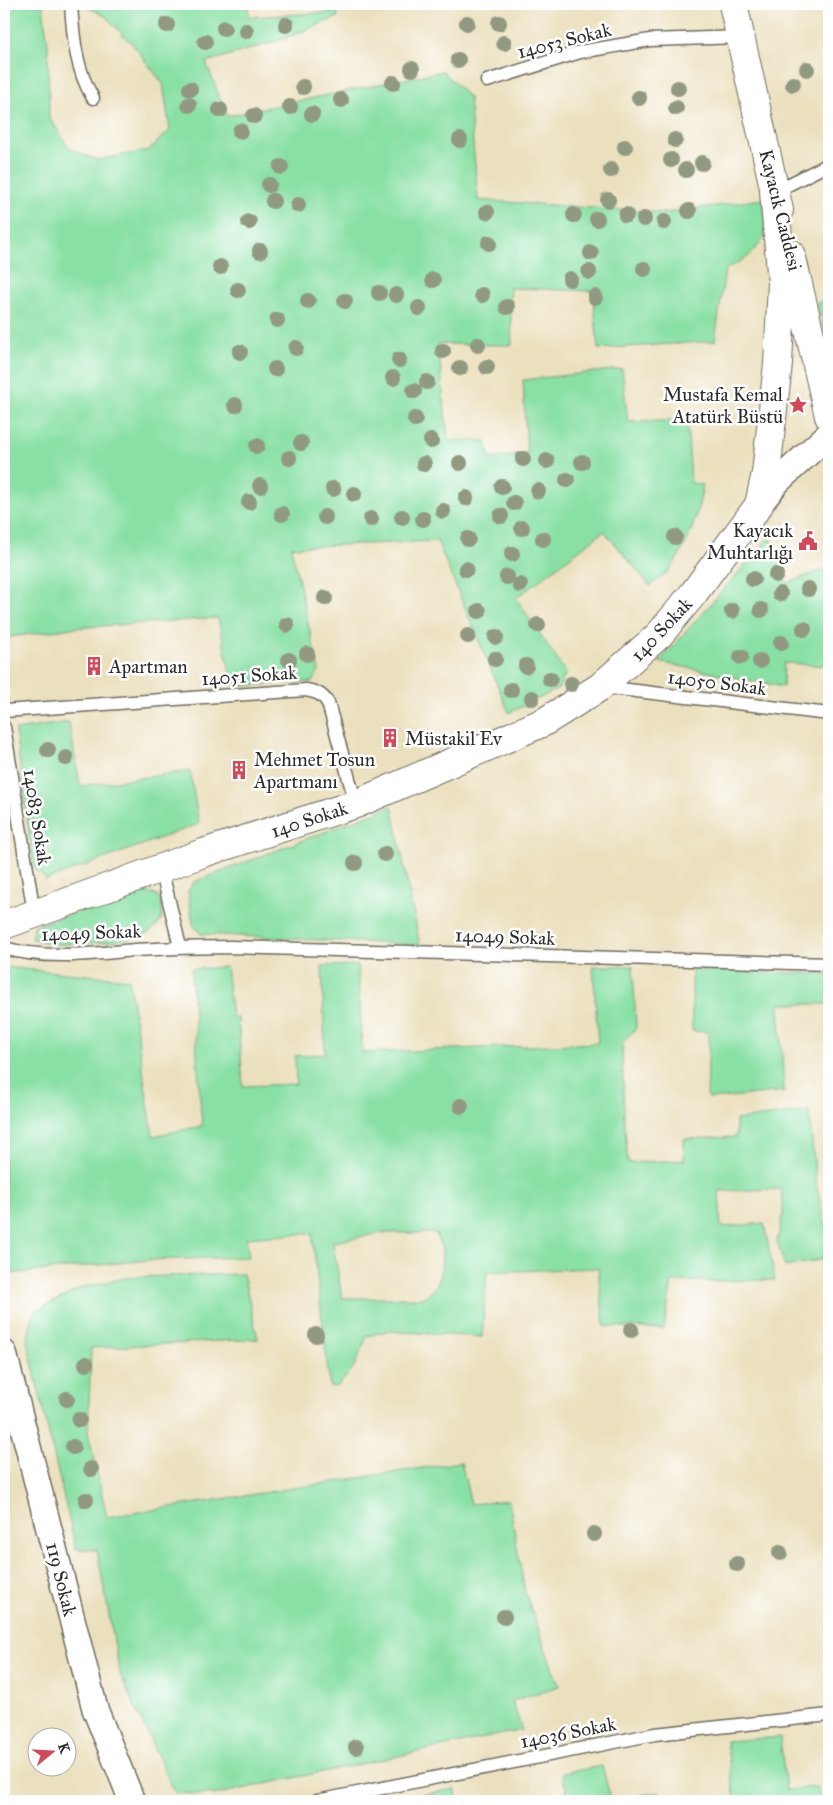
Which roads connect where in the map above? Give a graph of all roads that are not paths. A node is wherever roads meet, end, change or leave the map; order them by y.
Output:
1 (71, 4) edge
2 (733, 4) edge
3 (741, 37) junction
4 (487, 81) dead end
5 (93, 98) dead end
6 (829, 164) edge
7 (774, 192) junction
8 (829, 416) edge
9 (829, 434) edge
10 (759, 505) junction
11 (600, 687) junction
12 (4, 711) edge
13 (829, 714) edge
14 (4, 727) edge
15 (356, 804) junction
16 (161, 868) junction
17 (34, 913) junction
18 (4, 925) edge
19 (180, 947) junction
20 (4, 948) edge
21 (829, 964) edge
22 (4, 1353) edge
23 (829, 1715) edge
24 (132, 1801) edge
25 (317, 1801) edge

1 - 5 lane
2 - 3 main road, Kayacık Caddesi
3 - 4 lane, 14053 Sokak
3 - 7 main road, Kayacık Caddesi
6 - 7 lane
7 - 8 main road, Kayacık Caddesi
7 - 10 main road, 140 Sokak
9 - 10 street, 140 Sokak
10 - 11 main road, 140 Sokak
11 - 13 lane, 14050 Sokak
11 - 15 main road, 140 Sokak
12 - 15 lane, 14051 Sokak
14 - 17 lane, 14083 Sokak
15 - 16 main road, 140 Sokak
16 - 17 main road, 140 Sokak
16 - 19 lane
17 - 18 main road, 140 Sokak
19 - 20 lane, 14049 Sokak
19 - 21 lane, 14049 Sokak
22 - 24 street, 119 Sokak
23 - 25 lane, 14036 Sokak

